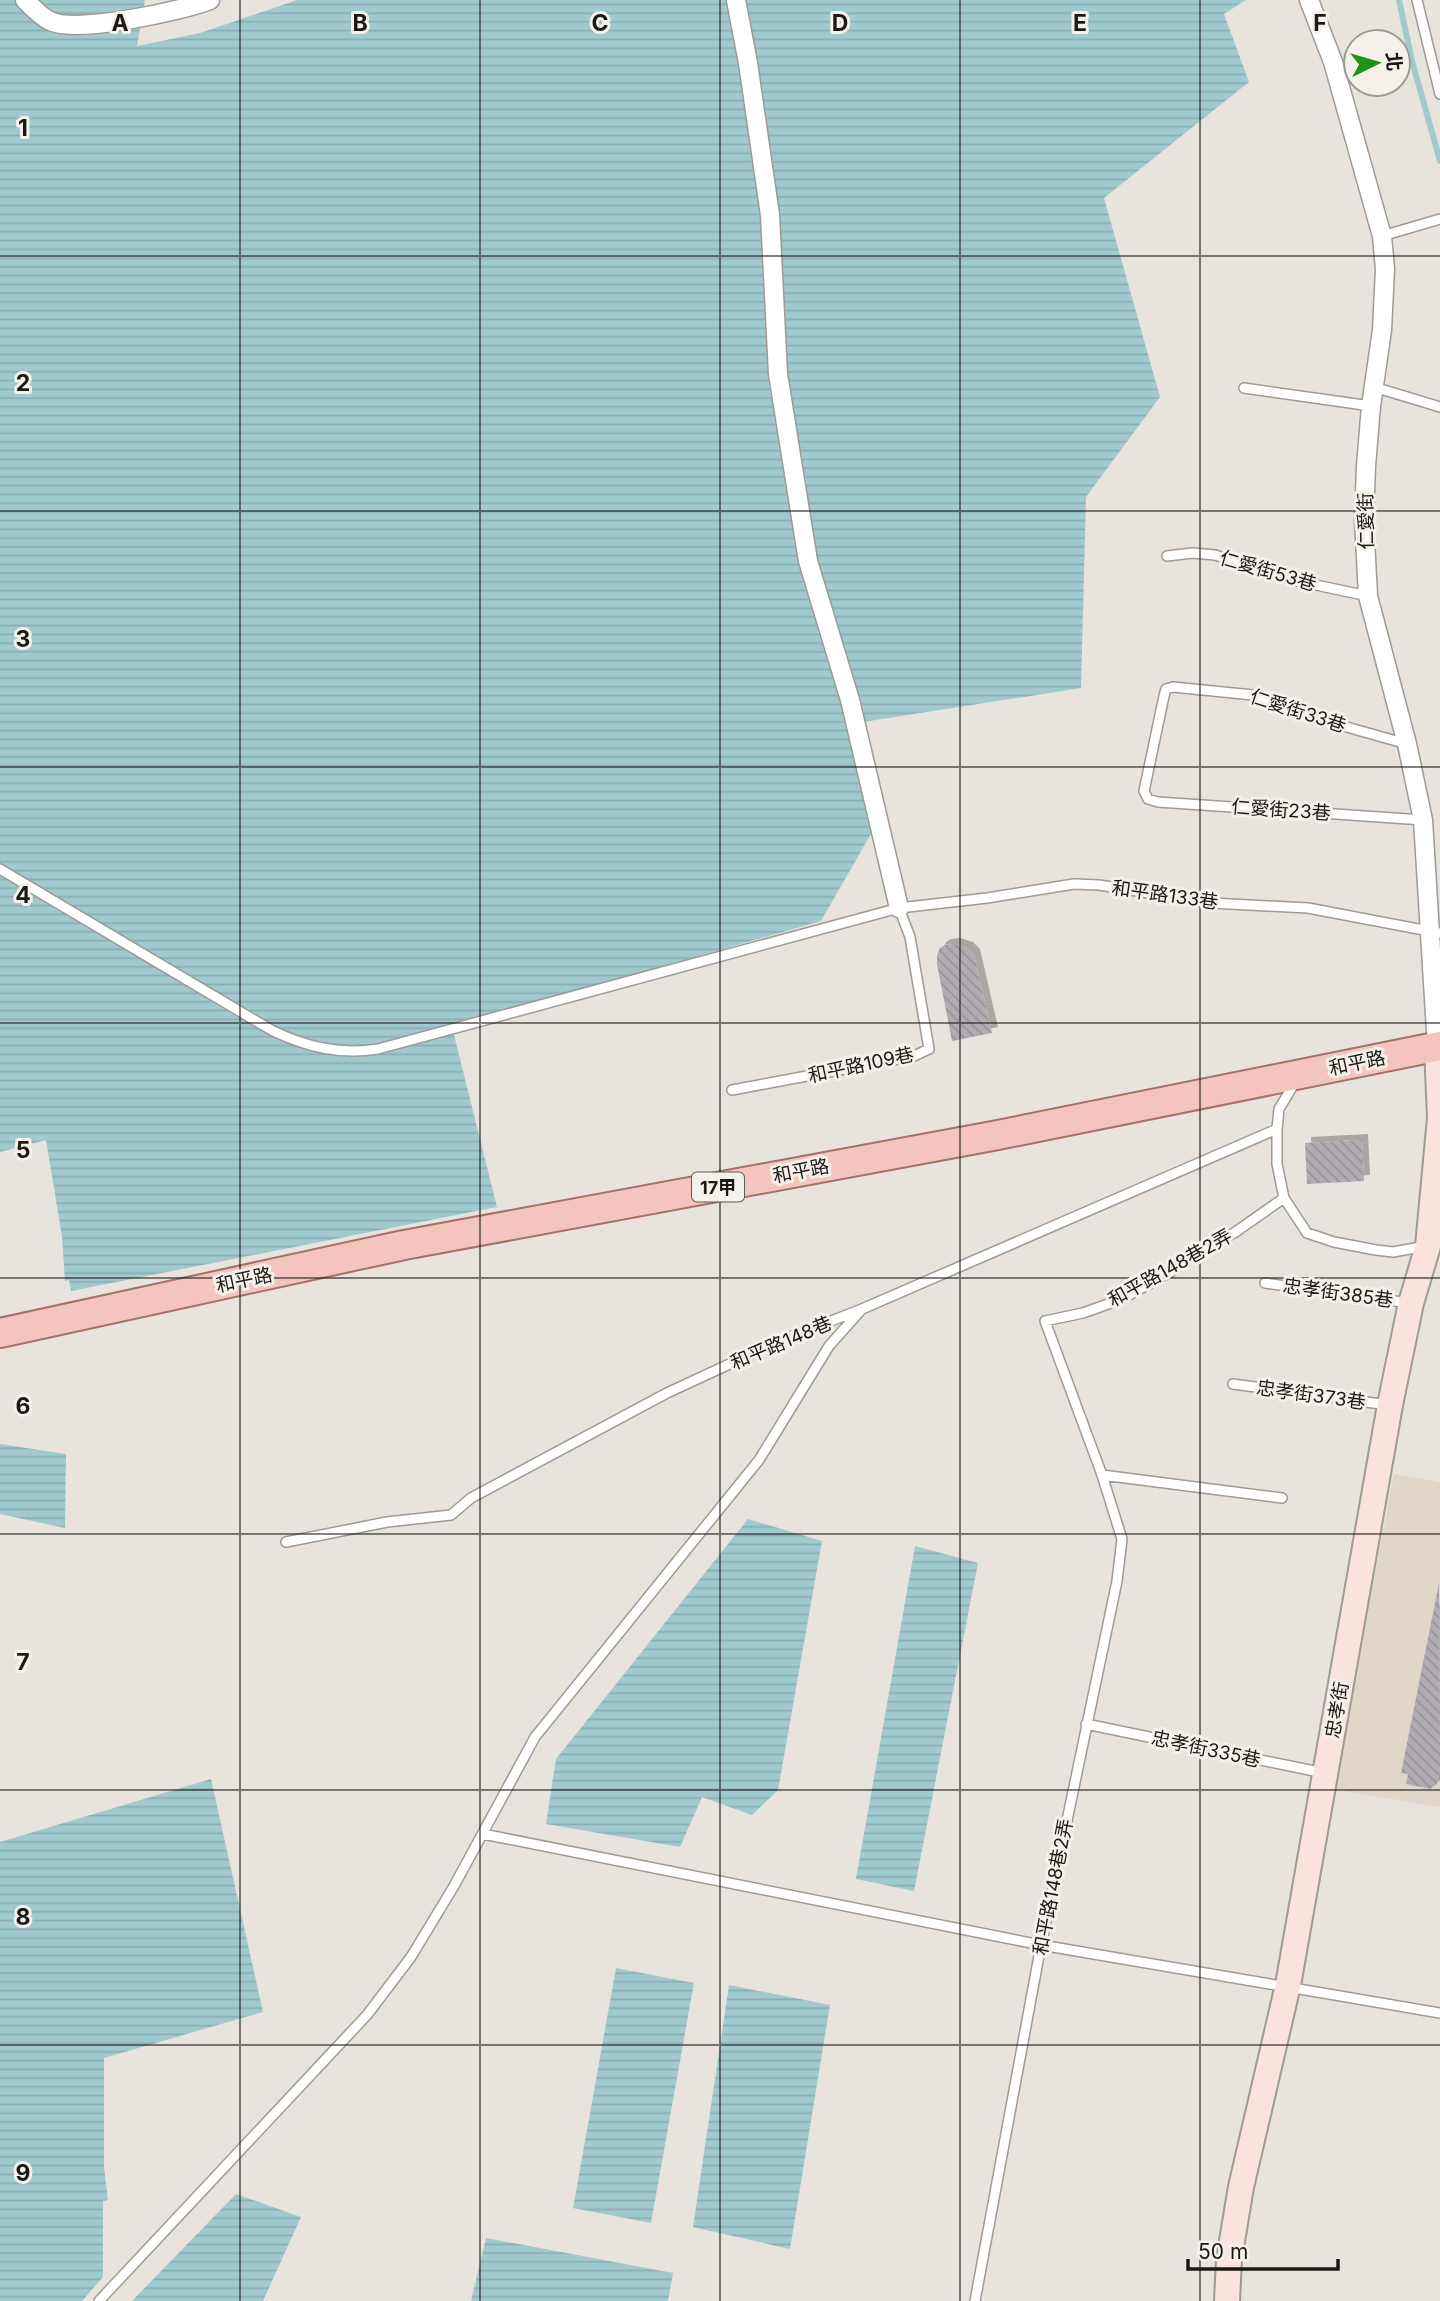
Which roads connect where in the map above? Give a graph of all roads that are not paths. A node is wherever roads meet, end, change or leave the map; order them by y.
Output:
1 (25, 0) edge
2 (210, 0) edge
3 (736, 0) edge
4 (1309, 0) edge
5 (1418, 0) edge
6 (1440, 94) edge
7 (1439, 220) edge
8 (1382, 236) junction
9 (1374, 387) junction
10 (1244, 388) dead end
11 (1371, 406) junction
12 (1440, 407) edge
13 (1167, 556) dead end
14 (1368, 596) junction
15 (1407, 744) junction
16 (1144, 791) joint
17 (1423, 820) junction
18 (1433, 851) edge
19 (0, 869) edge
20 (899, 908) junction
21 (1435, 932) edge
22 (1439, 1046) edge
23 (1302, 1074) junction
24 (732, 1090) dead end
25 (1440, 1118) edge
26 (1277, 1129) junction
27 (1284, 1198) junction
28 (1428, 1246) junction
29 (1265, 1283) dead end
30 (1411, 1303) junction
31 (862, 1309) junction
32 (0, 1333) edge
33 (1233, 1384) dead end
34 (1390, 1405) junction
35 (1102, 1475) junction
36 (1282, 1498) dead end
37 (286, 1542) dead end
38 (1086, 1724) junction
39 (1326, 1773) junction
40 (483, 1834) junction
41 (1041, 1945) junction
42 (1288, 1985) junction
43 (1440, 2012) edge
44 (99, 2301) edge
45 (975, 2301) edge
46 (1227, 2301) edge

1 - 2 street
3 - 20 street
4 - 8 street, 仁愛街
5 - 6 lane
7 - 8 lane
8 - 9 street, 仁愛街
9 - 11 street, 仁愛街
9 - 12 lane
10 - 11 lane
11 - 14 street, 仁愛街
13 - 14 lane, 仁愛街53巷
14 - 15 street, 仁愛街
15 - 16 lane, 仁愛街33巷
15 - 17 street, 仁愛街
16 - 17 lane, 仁愛街23巷
17 - 18 street, 仁愛街
18 - 21 street, 仁愛街
19 - 20 lane, 和平路133巷
20 - 21 lane, 和平路133巷
20 - 24 lane, 和平路109巷
21 - 22 street, 仁愛街
22 - 23 main road, 和平路 / 17甲
22 - 25 street, 忠孝街
23 - 26 lane
23 - 32 main road, 和平路 / 17甲
25 - 28 street, 忠孝街
26 - 27 lane
26 - 31 lane, 和平路148巷
27 - 28 lane
27 - 35 lane, 和平路148巷2弄
28 - 30 street, 忠孝街
29 - 30 lane, 忠孝街385巷
30 - 34 street, 忠孝街
31 - 37 lane, 和平路148巷
31 - 40 lane
33 - 34 lane, 忠孝街373巷
34 - 39 street, 忠孝街
35 - 36 lane
35 - 38 lane, 和平路148巷2弄
38 - 39 lane, 忠孝街335巷
38 - 41 lane, 和平路148巷2弄
39 - 42 street, 忠孝街
40 - 41 lane
40 - 44 lane
41 - 42 lane
41 - 45 lane, 和平路148巷2弄
42 - 43 lane
42 - 46 street, 忠孝街

